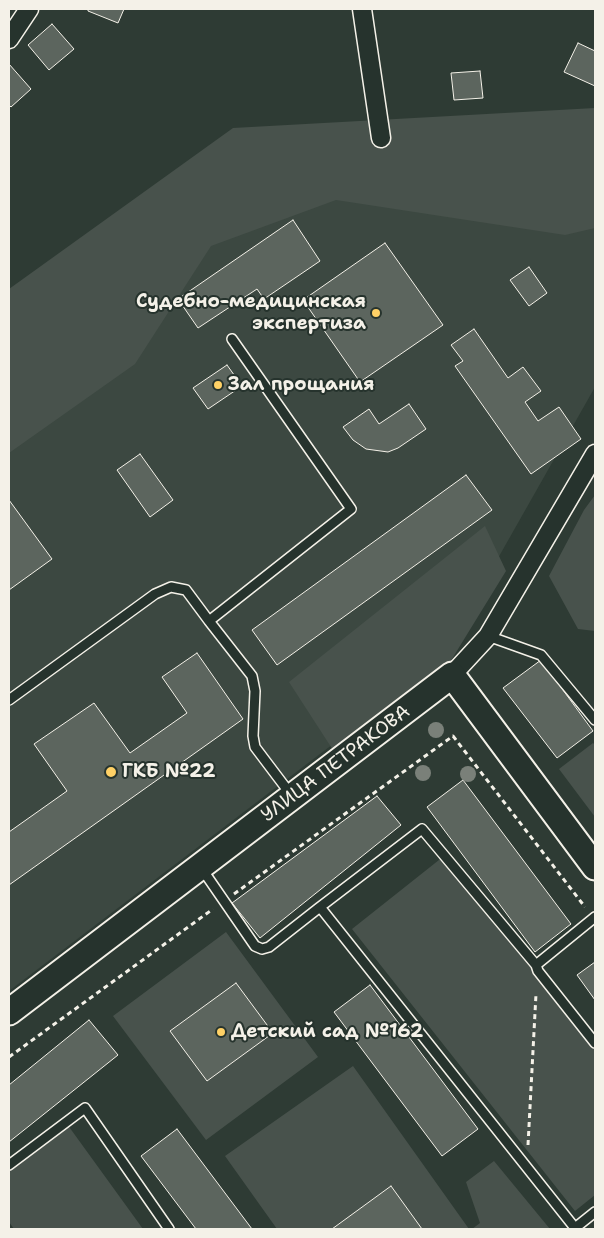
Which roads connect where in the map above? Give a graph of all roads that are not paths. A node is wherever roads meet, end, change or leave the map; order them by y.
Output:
1 (29, 9) edge
2 (362, 9) edge
3 (9, 39) edge
4 (381, 138) dead end
5 (232, 339) dead end
6 (595, 454) edge
7 (209, 621) junction
8 (488, 636) junction
9 (452, 675) junction
10 (9, 700) edge
11 (595, 720) edge
12 (292, 796) junction
13 (200, 866) junction
14 (595, 867) edge
15 (320, 907) junction
16 (594, 917) edge
17 (537, 968) junction
18 (9, 1012) edge
19 (595, 1042) edge
20 (9, 1164) edge
21 (595, 1212) edge
22 (169, 1229) edge

1 - 3 street
2 - 4 street
5 - 7 lane
6 - 8 street, УЛИЦА ПЕТРАКОВА
7 - 10 lane
7 - 12 lane
8 - 9 street, УЛИЦА ПЕТРАКОВА
8 - 11 lane
9 - 12 street, УЛИЦА ПЕТРАКОВА
9 - 14 street
12 - 13 street, УЛИЦА ПЕТРАКОВА
13 - 15 lane
13 - 18 street, УЛИЦА ПЕТРАКОВА
15 - 17 lane
15 - 21 lane
16 - 17 lane
17 - 19 lane
20 - 22 lane

